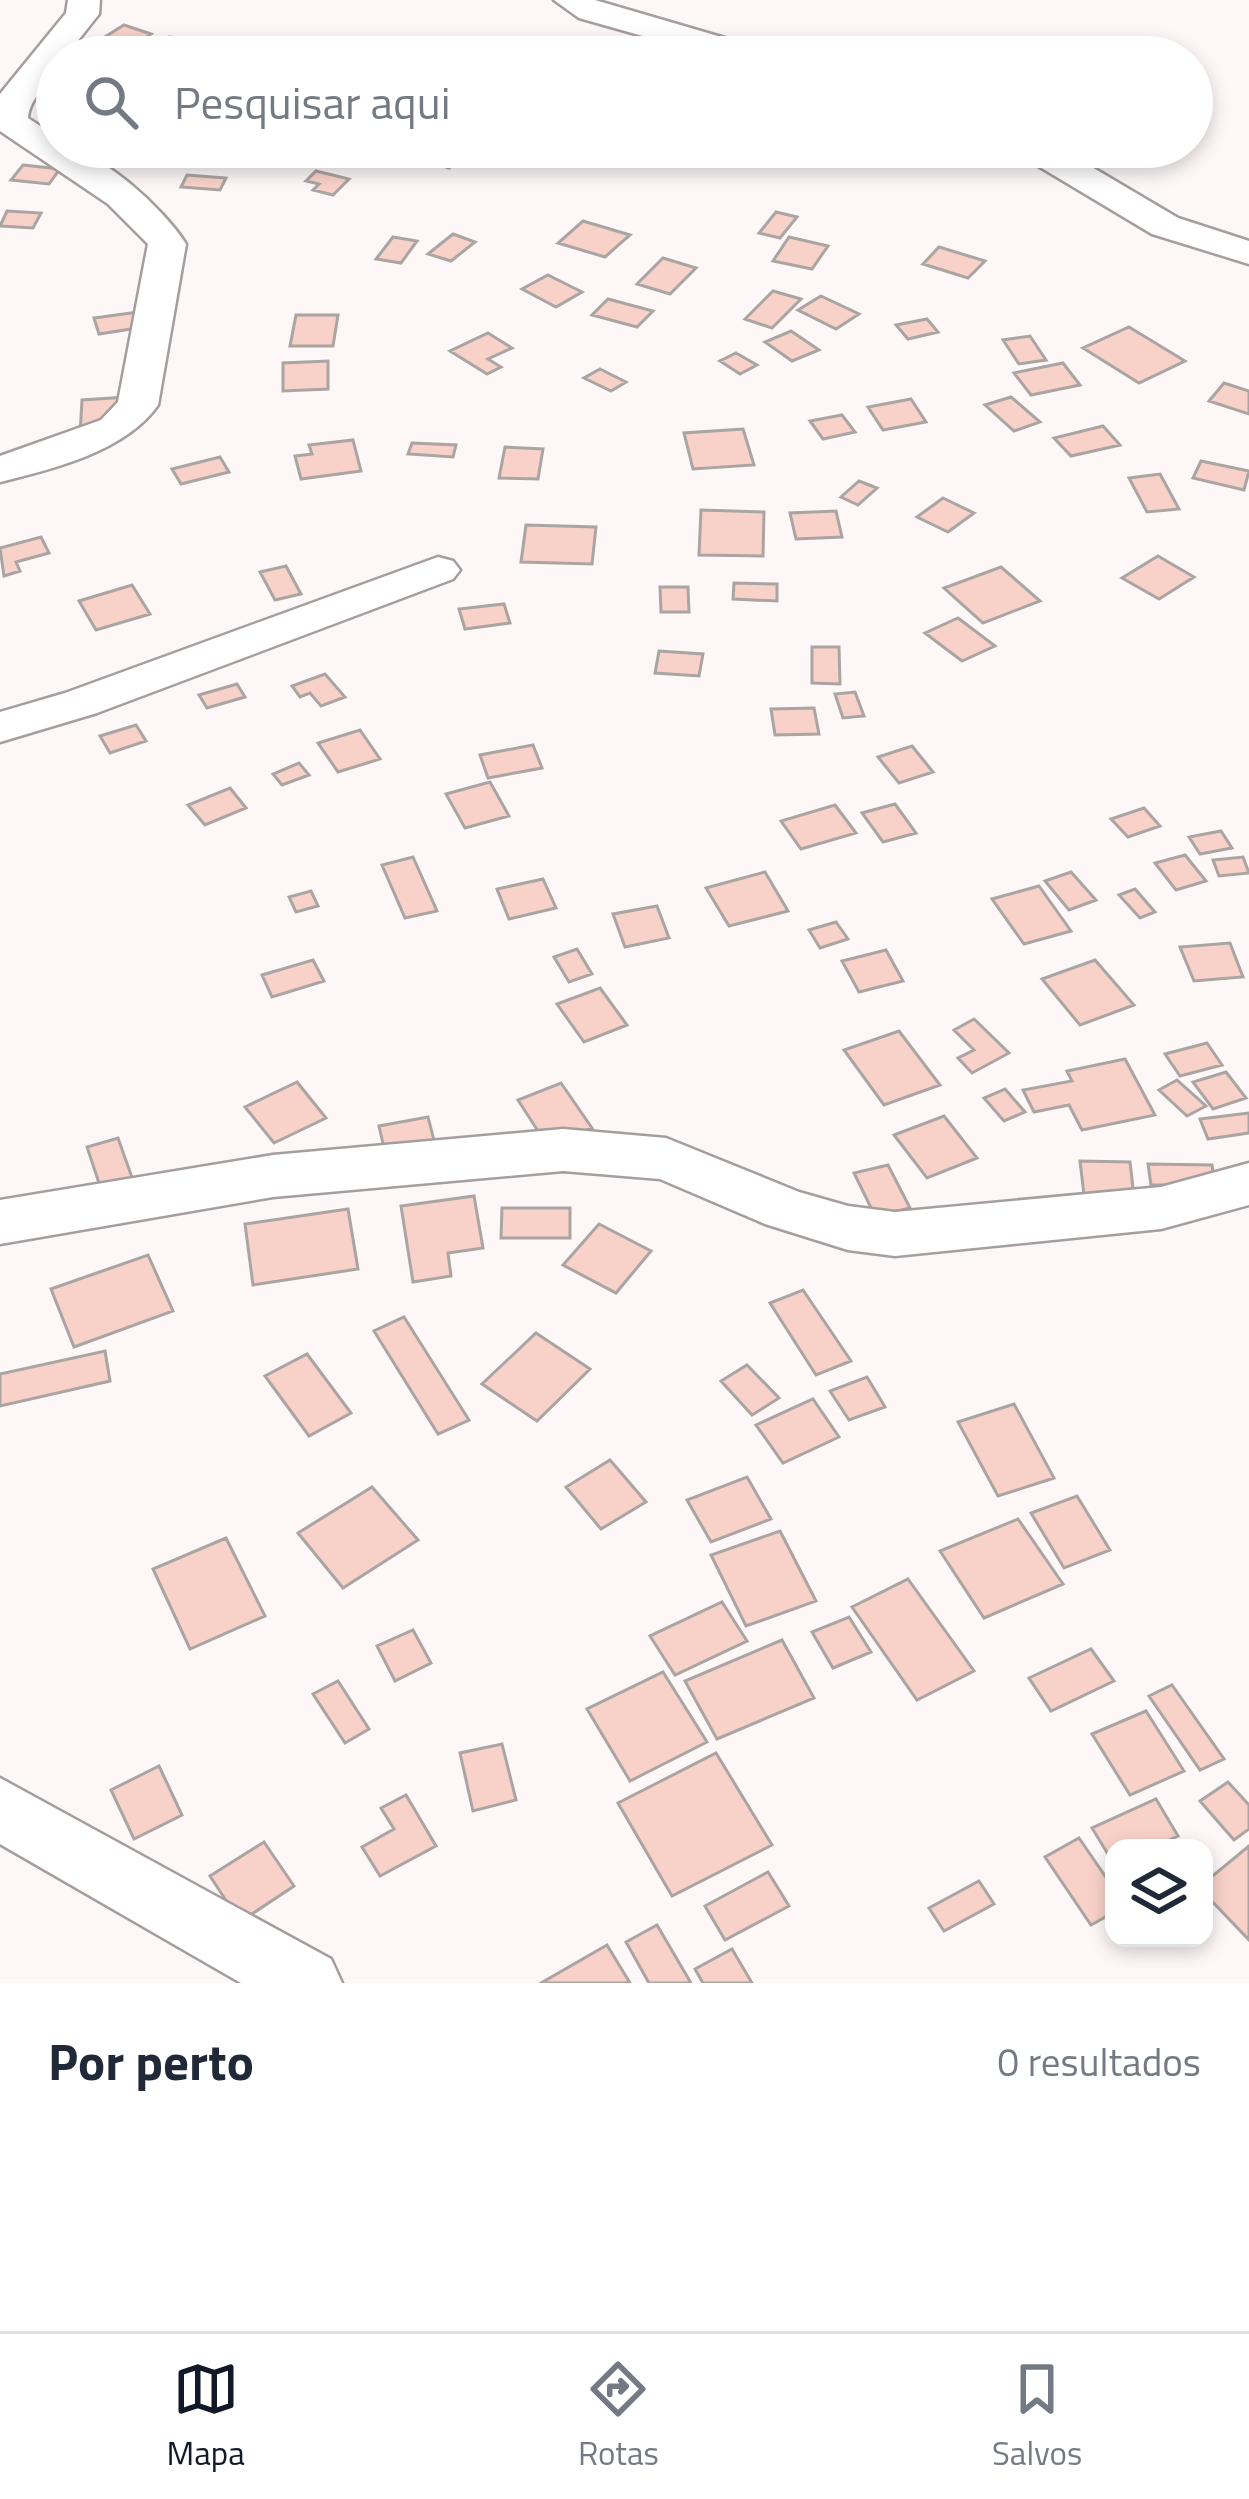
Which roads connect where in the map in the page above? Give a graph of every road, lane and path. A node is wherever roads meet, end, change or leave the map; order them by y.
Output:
1 (84, 0) edge
2 (570, 0) edge
3 (64, 36) edge
4 (681, 36) edge
5 (36, 71) edge
6 (36, 140) edge
7 (77, 168) edge
8 (1068, 168) edge
9 (1249, 253) edge
10 (0, 470) edge
11 (438, 570) dead end
12 (0, 727) edge
13 (1249, 1184) edge
14 (0, 1222) edge
15 (0, 1808) edge
16 (307, 1983) edge

1 - 3 street
2 - 4 street
5 - 6 street
7 - 10 street
8 - 9 street
11 - 12 street
13 - 14 street
15 - 16 street

